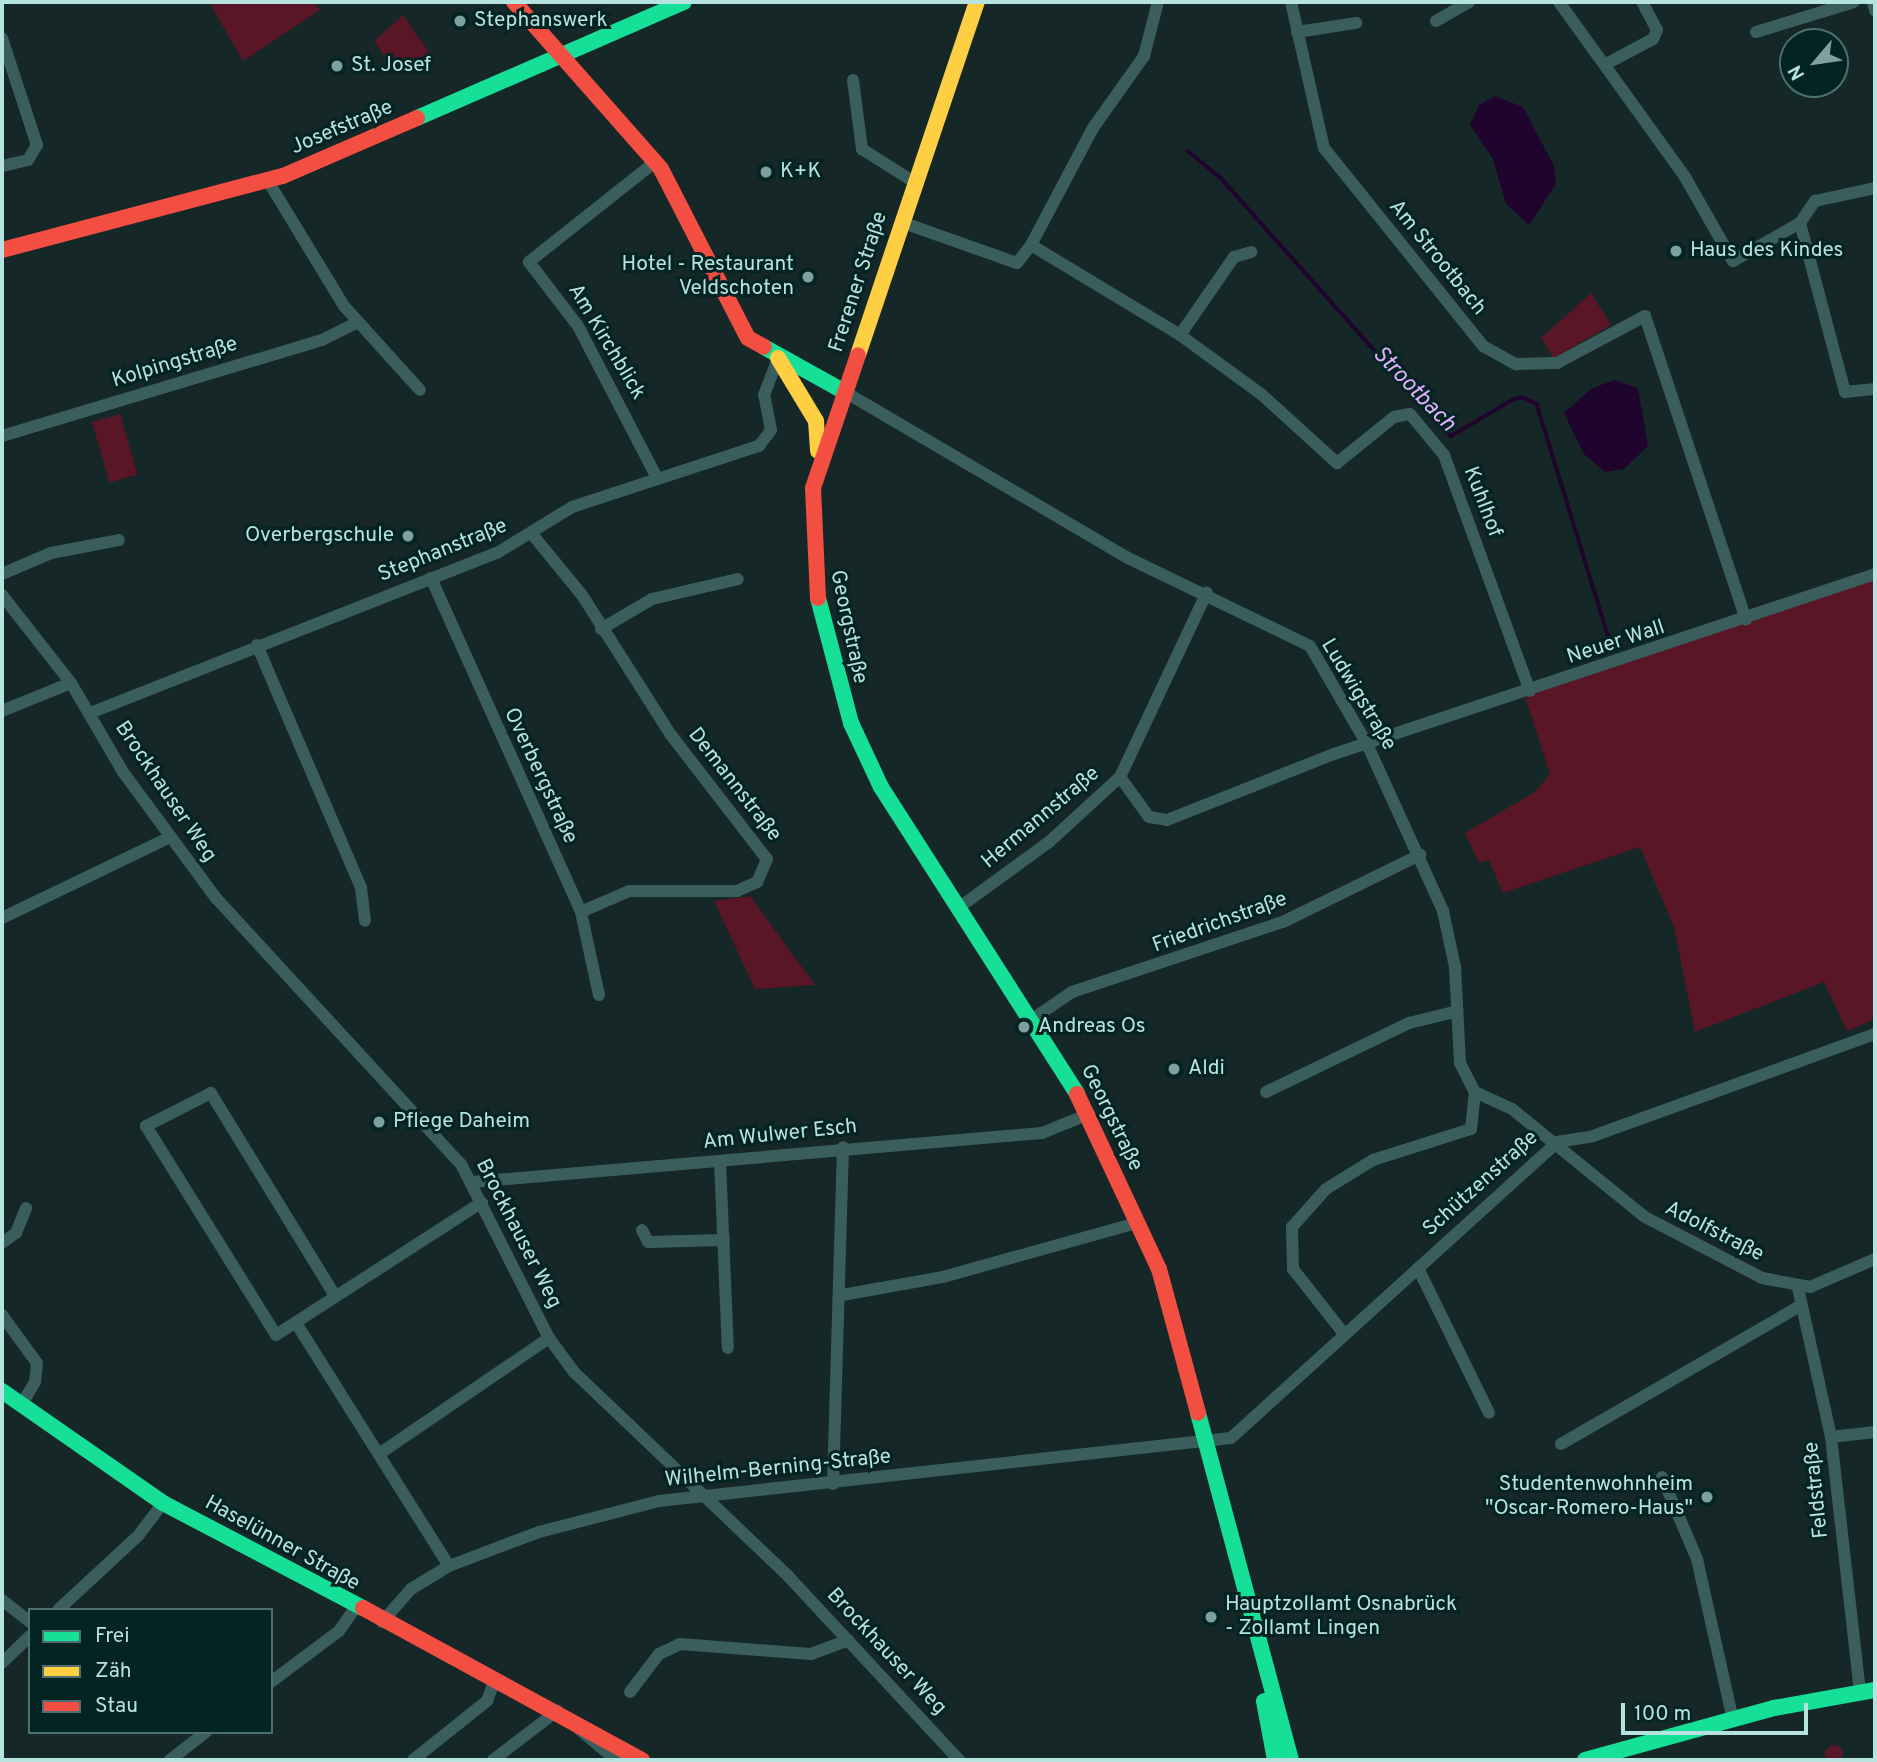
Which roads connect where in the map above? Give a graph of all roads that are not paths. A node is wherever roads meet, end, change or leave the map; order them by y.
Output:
1 (514, 2) edge
2 (684, 2) edge
3 (965, 2) edge
4 (976, 2) edge
5 (1158, 2) edge
6 (1291, 2) edge
7 (1469, 2) edge
8 (1559, 2) edge
9 (1642, 2) edge
10 (1854, 2) edge
11 (1873, 2) edge
12 (1875, 11) edge
13 (1436, 20) dead end
14 (1356, 23) dead end
15 (1297, 32) junction
16 (1756, 32) dead end
17 (2, 38) edge
18 (959, 44) junction
19 (562, 54) junction
20 (1606, 64) junction
21 (853, 80) dead end
22 (655, 162) junction
23 (2, 166) edge
24 (268, 181) junction
25 (914, 182) junction
26 (1875, 188) edge
27 (901, 222) junction
28 (1800, 223) junction
29 (1031, 245) junction
30 (2, 250) edge
31 (1251, 252) dead end
32 (358, 322) junction
33 (1180, 335) junction
34 (778, 358) junction
35 (1875, 389) edge
36 (420, 390) dead end
37 (845, 392) junction
38 (2, 436) edge
39 (818, 469) junction
40 (657, 478) junction
41 (532, 534) junction
42 (810, 534) joint
43 (119, 540) dead end
44 (2, 574) edge
45 (1875, 574) edge
46 (431, 578) junction
47 (738, 579) dead end
48 (1207, 592) junction
49 (3, 597) edge
50 (1746, 620) junction
51 (601, 629) junction
52 (257, 645) junction
53 (71, 683) junction
54 (1530, 691) junction
55 (2, 711) edge
56 (90, 713) junction
57 (1367, 744) junction
58 (1120, 777) junction
59 (170, 837) junction
60 (1420, 855) junction
61 (957, 909) junction
62 (581, 912) junction
63 (2, 918) edge
64 (365, 921) dead end
65 (599, 995) dead end
66 (1458, 1011) junction
67 (1031, 1020) junction
68 (1875, 1034) edge
69 (1266, 1092) dead end
70 (1475, 1092) junction
71 (1089, 1114) junction
72 (1557, 1142) junction
73 (843, 1147) junction
74 (720, 1161) junction
75 (472, 1182) junction
76 (482, 1202) junction
77 (26, 1208) dead end
78 (1137, 1223) junction
79 (642, 1230) dead end
80 (724, 1240) junction
81 (2, 1243) edge
82 (1875, 1259) edge
83 (1418, 1268) junction
84 (1798, 1288) junction
85 (334, 1294) junction
86 (842, 1294) junction
87 (1798, 1307) junction
88 (2, 1315) edge
89 (296, 1323) junction
90 (1345, 1335) junction
91 (549, 1338) junction
92 (728, 1348) dead end
93 (3, 1394) edge
94 (21, 1405) junction
95 (1489, 1413) dead end
96 (1875, 1432) edge
97 (1831, 1437) junction
98 (1208, 1441) junction
99 (1561, 1444) dead end
100 (379, 1454) junction
101 (1662, 1477) dead end
102 (832, 1484) junction
103 (701, 1496) junction
104 (163, 1503) junction
105 (449, 1566) junction
106 (2, 1600) edge
107 (60, 1608) edge
108 (355, 1608) junction
109 (28, 1620) edge
110 (382, 1622) junction
111 (28, 1638) edge
112 (849, 1640) junction
113 (2, 1663) edge
114 (1268, 1677) junction
115 (495, 1679) junction
116 (273, 1680) edge
117 (1868, 1691) edge
118 (630, 1692) dead end
119 (557, 1711) junction
120 (1733, 1720) junction
121 (203, 1734) edge
122 (958, 1758) edge
123 (170, 1760) edge
124 (413, 1760) edge
125 (493, 1760) edge
126 (616, 1760) edge
127 (642, 1760) edge
128 (1275, 1760) edge
129 (1290, 1760) edge
130 (1585, 1760) edge

1 - 19 main road
2 - 19 main road, Josefstraße
3 - 18 main road, Frerener Straße
4 - 18 main road, Frerener Straße
5 - 29 street
6 - 15 street, Am Strootbach
7 - 13 street
8 - 20 street
9 - 20 street
10 - 16 street
11 - 12 street
14 - 15 street
15 - 50 street, Am Strootbach
17 - 23 street
18 - 25 main road, Frerener Straße
19 - 22 main road
19 - 24 main road, Josefstraße
20 - 28 street
21 - 25 street
22 - 34 main road
22 - 40 street, Am Kirchblick
24 - 30 main road, Josefstraße
24 - 32 street
25 - 27 main road, Frerener Straße
26 - 28 street
27 - 29 street
27 - 37 main road, Frerener Straße
28 - 35 street
29 - 33 street, Kuhlhof
31 - 33 street
32 - 36 street
32 - 38 street, Kolpingstraße
33 - 54 street, Kuhlhof
34 - 37 main road
34 - 39 main road
34 - 40 street, Stephanstraße
37 - 39 main road, Frerener Straße
37 - 48 street, Ludwigstraße
39 - 42 main road, Frerener Straße
40 - 41 street, Stephanstraße
41 - 46 street, Stephanstraße
41 - 51 street, Demannstraße
42 - 61 main road, Georgstraße
43 - 44 street
45 - 50 street, Neuer Wall
46 - 52 street, Stephanstraße
46 - 62 street, Overbergstraße
47 - 51 street
48 - 57 street, Ludwigstraße
48 - 58 street, Hermannstraße
49 - 53 street, Brockhauser Weg
50 - 54 street, Neuer Wall
51 - 62 street, Demannstraße
52 - 56 street, Stephanstraße
52 - 64 street
53 - 55 street
53 - 56 street, Brockhauser Weg
54 - 57 street, Neuer Wall
56 - 59 street, Brockhauser Weg
57 - 58 street, Neuer Wall
57 - 60 street, Ludwigstraße
58 - 61 street, Hermannstraße
59 - 63 street
59 - 75 street, Brockhauser Weg
60 - 66 street, Ludwigstraße
60 - 67 street, Friedrichstraße
61 - 67 main road, Georgstraße
62 - 65 street, Overbergstraße
66 - 69 street
66 - 70 street, Ludwigstraße
67 - 71 main road, Georgstraße
68 - 72 street, Schützenstraße
70 - 72 street
70 - 90 street
71 - 73 street, Am Wulwer Esch
71 - 78 main road, Georgstraße
72 - 83 street, Schützenstraße
72 - 84 street, Adolfstraße
73 - 74 street, Am Wulwer Esch
73 - 86 street
74 - 75 street, Am Wulwer Esch
74 - 80 street
75 - 76 street, Brockhauser Weg
76 - 85 street
76 - 91 street, Brockhauser Weg
77 - 81 street
78 - 86 street
78 - 98 main road, Georgstraße
79 - 80 street
80 - 92 street
82 - 84 street
83 - 90 street, Schützenstraße
83 - 95 street
84 - 87 street, Feldstraße
85 - 89 street
85 - 89 street
86 - 102 street
87 - 97 street, Feldstraße
87 - 99 street
88 - 94 street
89 - 100 street
90 - 98 street, Schützenstraße
91 - 100 street
91 - 103 street, Brockhauser Weg
93 - 94 main road, Haselünner Straße
94 - 104 main road, Haselünner Straße
96 - 97 street
97 - 117 street, Feldstraße
98 - 102 street, Wilhelm-Berning-Straße
98 - 114 main road, Georgstraße
100 - 105 street
101 - 120 street
102 - 103 street, Wilhelm-Berning-Straße
103 - 105 street, Wilhelm-Berning-Straße
103 - 112 street, Brockhauser Weg
104 - 107 street
104 - 108 main road, Haselünner Straße
105 - 110 street, Wilhelm-Berning-Straße
106 - 109 street
108 - 110 main road, Haselünner Straße
108 - 116 street
110 - 115 main road, Haselünner Straße
111 - 113 street
112 - 118 street
112 - 122 street, Brockhauser Weg
114 - 128 main road
114 - 129 main road, Georgstraße
115 - 119 main road, Haselünner Straße
115 - 124 street
117 - 120 main road
119 - 125 street
119 - 126 street, Haselünner Straße
119 - 127 main road, Haselünner Straße
120 - 130 main road
121 - 123 street

